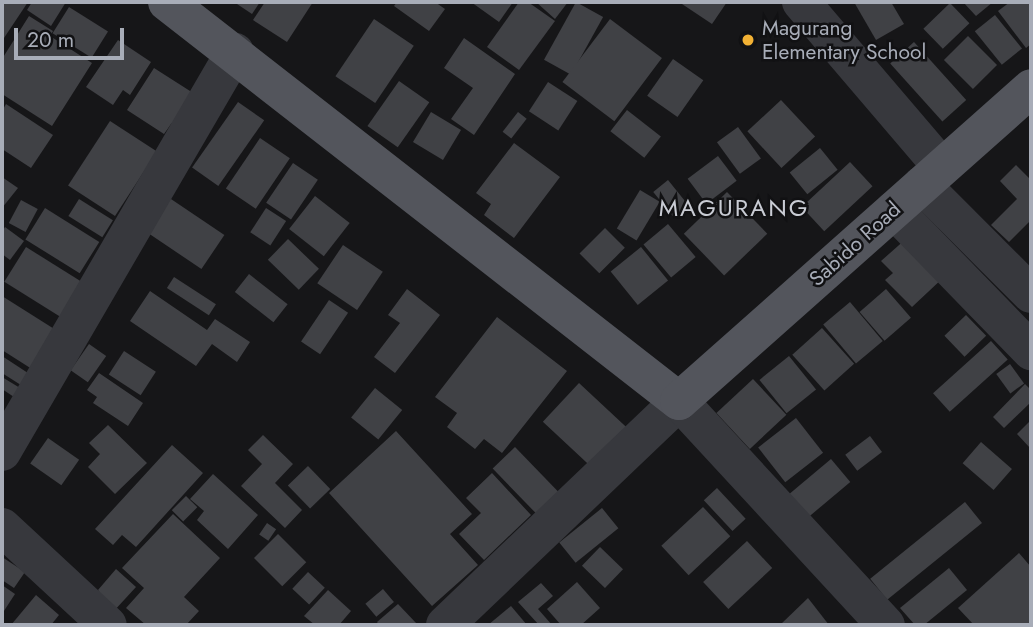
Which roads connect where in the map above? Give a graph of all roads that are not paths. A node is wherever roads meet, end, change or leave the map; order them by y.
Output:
1 (167, 2) edge
2 (810, 12) edge
3 (235, 52) junction
4 (1031, 88) edge
5 (919, 187) junction
6 (1031, 294) edge
7 (1031, 351) edge
8 (679, 401) junction
9 (2, 452) edge
10 (2, 527) edge
11 (108, 625) edge
12 (444, 625) edge
13 (886, 625) edge

1 - 3 main road
2 - 5 street
3 - 8 main road
3 - 9 street
4 - 5 main road, Sabido Road
5 - 6 street
5 - 7 street
5 - 8 main road, Sabido Road
8 - 12 street
8 - 13 street
10 - 11 street

